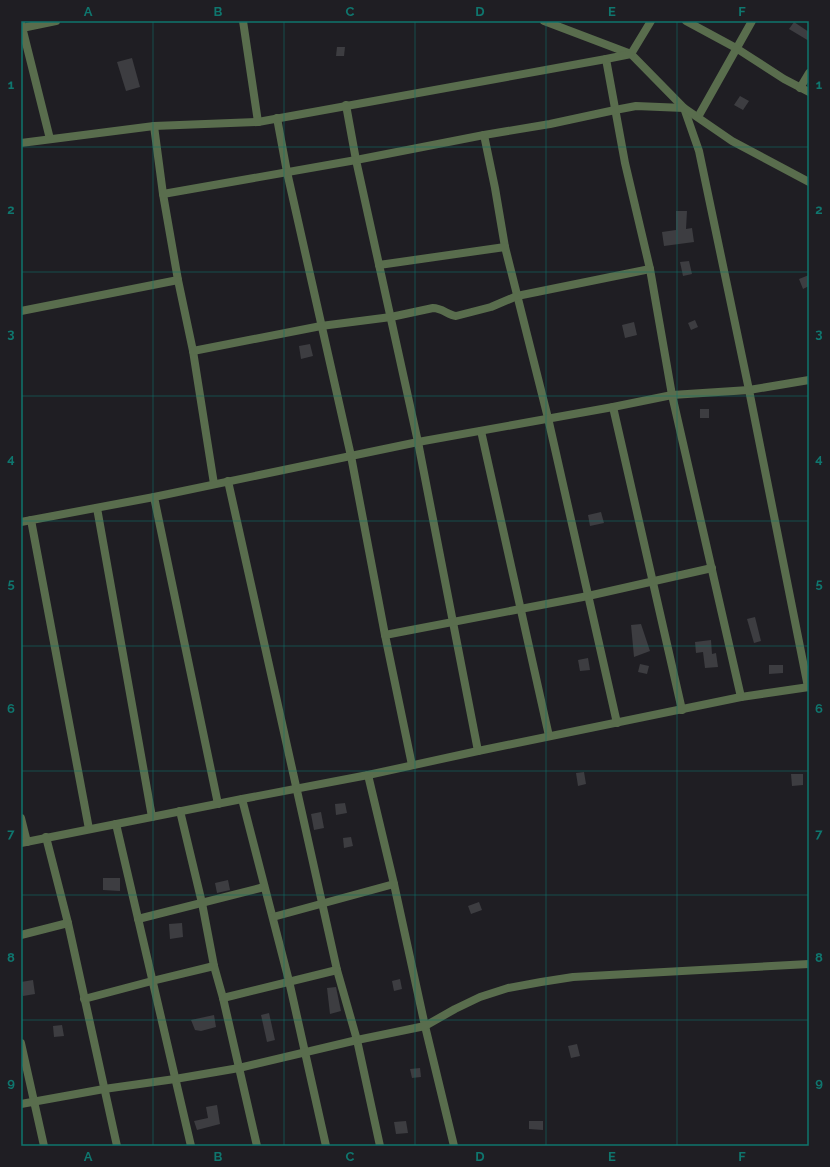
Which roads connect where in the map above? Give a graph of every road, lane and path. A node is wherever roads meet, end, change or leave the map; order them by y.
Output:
1 (56, 21) edge
2 (244, 21) edge
3 (544, 21) edge
4 (651, 21) edge
5 (686, 21) edge
6 (752, 21) edge
7 (22, 25) edge
8 (736, 48) junction
9 (631, 54) junction
10 (606, 59) junction
11 (809, 73) edge
12 (800, 88) junction
13 (809, 92) edge
14 (346, 105) junction
15 (684, 108) junction
16 (614, 110) junction
17 (698, 117) junction
18 (276, 118) junction
19 (258, 122) junction
20 (154, 126) junction
21 (484, 135) junction
22 (50, 139) junction
23 (21, 143) edge
24 (356, 160) junction
25 (287, 172) junction
26 (809, 182) edge
27 (163, 194) junction
28 (505, 247) junction
29 (379, 265) junction
30 (650, 269) junction
31 (178, 280) junction
32 (517, 296) junction
33 (21, 311) edge
34 (391, 317) junction
35 (322, 326) junction
36 (193, 351) junction
37 (809, 380) edge
38 (749, 390) junction
39 (672, 395) junction
40 (613, 407) junction
41 (548, 418) junction
42 (481, 431) junction
43 (418, 442) junction
44 (351, 456) junction
45 (228, 481) junction
46 (214, 484) junction
47 (154, 497) junction
48 (97, 508) junction
49 (31, 520) junction
50 (21, 522) edge
51 (712, 568) junction
52 (653, 582) junction
53 (588, 596) junction
54 (521, 609) junction
55 (453, 621) junction
56 (385, 635) junction
57 (809, 687) edge
58 (741, 697) junction
59 (682, 710) junction
60 (617, 723) junction
61 (549, 736) junction
62 (478, 751) junction
63 (412, 765) junction
64 (368, 775) junction
65 (296, 788) junction
66 (242, 799) junction
67 (218, 804) junction
68 (180, 811) junction
69 (21, 818) edge
70 (152, 818) junction
71 (116, 824) junction
72 (89, 829) junction
73 (46, 837) junction
74 (24, 842) edge
75 (394, 884) junction
76 (264, 887) junction
77 (202, 903) junction
78 (322, 904) junction
79 (273, 918) junction
80 (138, 919) junction
81 (68, 923) junction
82 (21, 935) edge
83 (809, 964) edge
84 (214, 966) junction
85 (337, 970) junction
86 (152, 981) junction
87 (289, 981) junction
88 (223, 998) junction
89 (84, 999) junction
90 (425, 1026) junction
91 (357, 1040) junction
92 (21, 1043) edge
93 (305, 1052) junction
94 (239, 1068) junction
95 (175, 1079) junction
96 (104, 1089) junction
97 (34, 1101) junction
98 (21, 1104) edge
99 (44, 1146) edge
100 (117, 1146) edge
101 (191, 1146) edge
102 (257, 1146) edge
103 (326, 1146) edge
104 (380, 1146) edge
105 (454, 1146) edge

1 - 7 street
2 - 19 street
3 - 9 street
4 - 9 street
5 - 8 street
6 - 8 street
7 - 22 street
8 - 12 street
8 - 17 street
9 - 10 street
9 - 15 street
10 - 14 street
10 - 16 street
11 - 12 street
12 - 13 street
14 - 18 street
14 - 24 street
15 - 16 street
15 - 17 street
15 - 38 street
16 - 21 street
16 - 30 street
17 - 26 street
18 - 19 street
18 - 25 street
19 - 20 street
20 - 22 street
20 - 27 street
21 - 24 street
21 - 28 street
22 - 23 street
24 - 25 street
24 - 29 street
25 - 27 street
25 - 35 street
27 - 31 street
28 - 29 street
28 - 32 street
29 - 34 street
30 - 32 street
30 - 39 street
31 - 33 street
31 - 36 street
32 - 34 street
32 - 41 street
34 - 35 street
34 - 43 street
35 - 36 street
35 - 44 street
36 - 46 street
37 - 38 street
38 - 39 street
38 - 57 street
39 - 40 street
39 - 51 street
40 - 41 street
40 - 52 street
41 - 42 street
41 - 53 street
42 - 43 street
42 - 54 street
43 - 44 street
43 - 55 street
44 - 45 street
44 - 56 street
45 - 46 street
45 - 65 street
46 - 47 street
47 - 48 street
47 - 67 street
48 - 49 street
48 - 70 street
49 - 50 street
49 - 72 street
51 - 52 street
51 - 58 street
52 - 53 street
52 - 59 street
53 - 54 street
53 - 60 street
54 - 55 street
54 - 61 street
55 - 56 street
55 - 62 street
56 - 63 street
57 - 58 street
58 - 59 street
59 - 60 street
60 - 61 street
61 - 62 street
62 - 63 street
63 - 64 street
64 - 65 street
64 - 75 street
65 - 66 street
65 - 78 street
66 - 67 street
66 - 76 street
67 - 68 street
68 - 70 street
68 - 77 street
69 - 74 street
70 - 71 street
71 - 72 street
71 - 80 street
72 - 73 street
73 - 74 street
73 - 81 street
75 - 78 street
75 - 90 street
76 - 77 street
76 - 79 street
77 - 80 street
77 - 84 street
78 - 79 street
78 - 85 street
79 - 87 street
80 - 86 street
81 - 82 street
81 - 89 street
83 - 90 street
84 - 86 street
84 - 88 street
85 - 87 street
85 - 91 street
86 - 89 street
86 - 95 street
87 - 88 street
87 - 93 street
88 - 94 street
89 - 96 street
90 - 91 street
90 - 105 street
91 - 93 street
91 - 104 street
92 - 97 street
93 - 94 street
93 - 103 street
94 - 95 street
94 - 102 street
95 - 96 street
95 - 101 street
96 - 97 street
96 - 100 street
97 - 98 street
97 - 99 street

